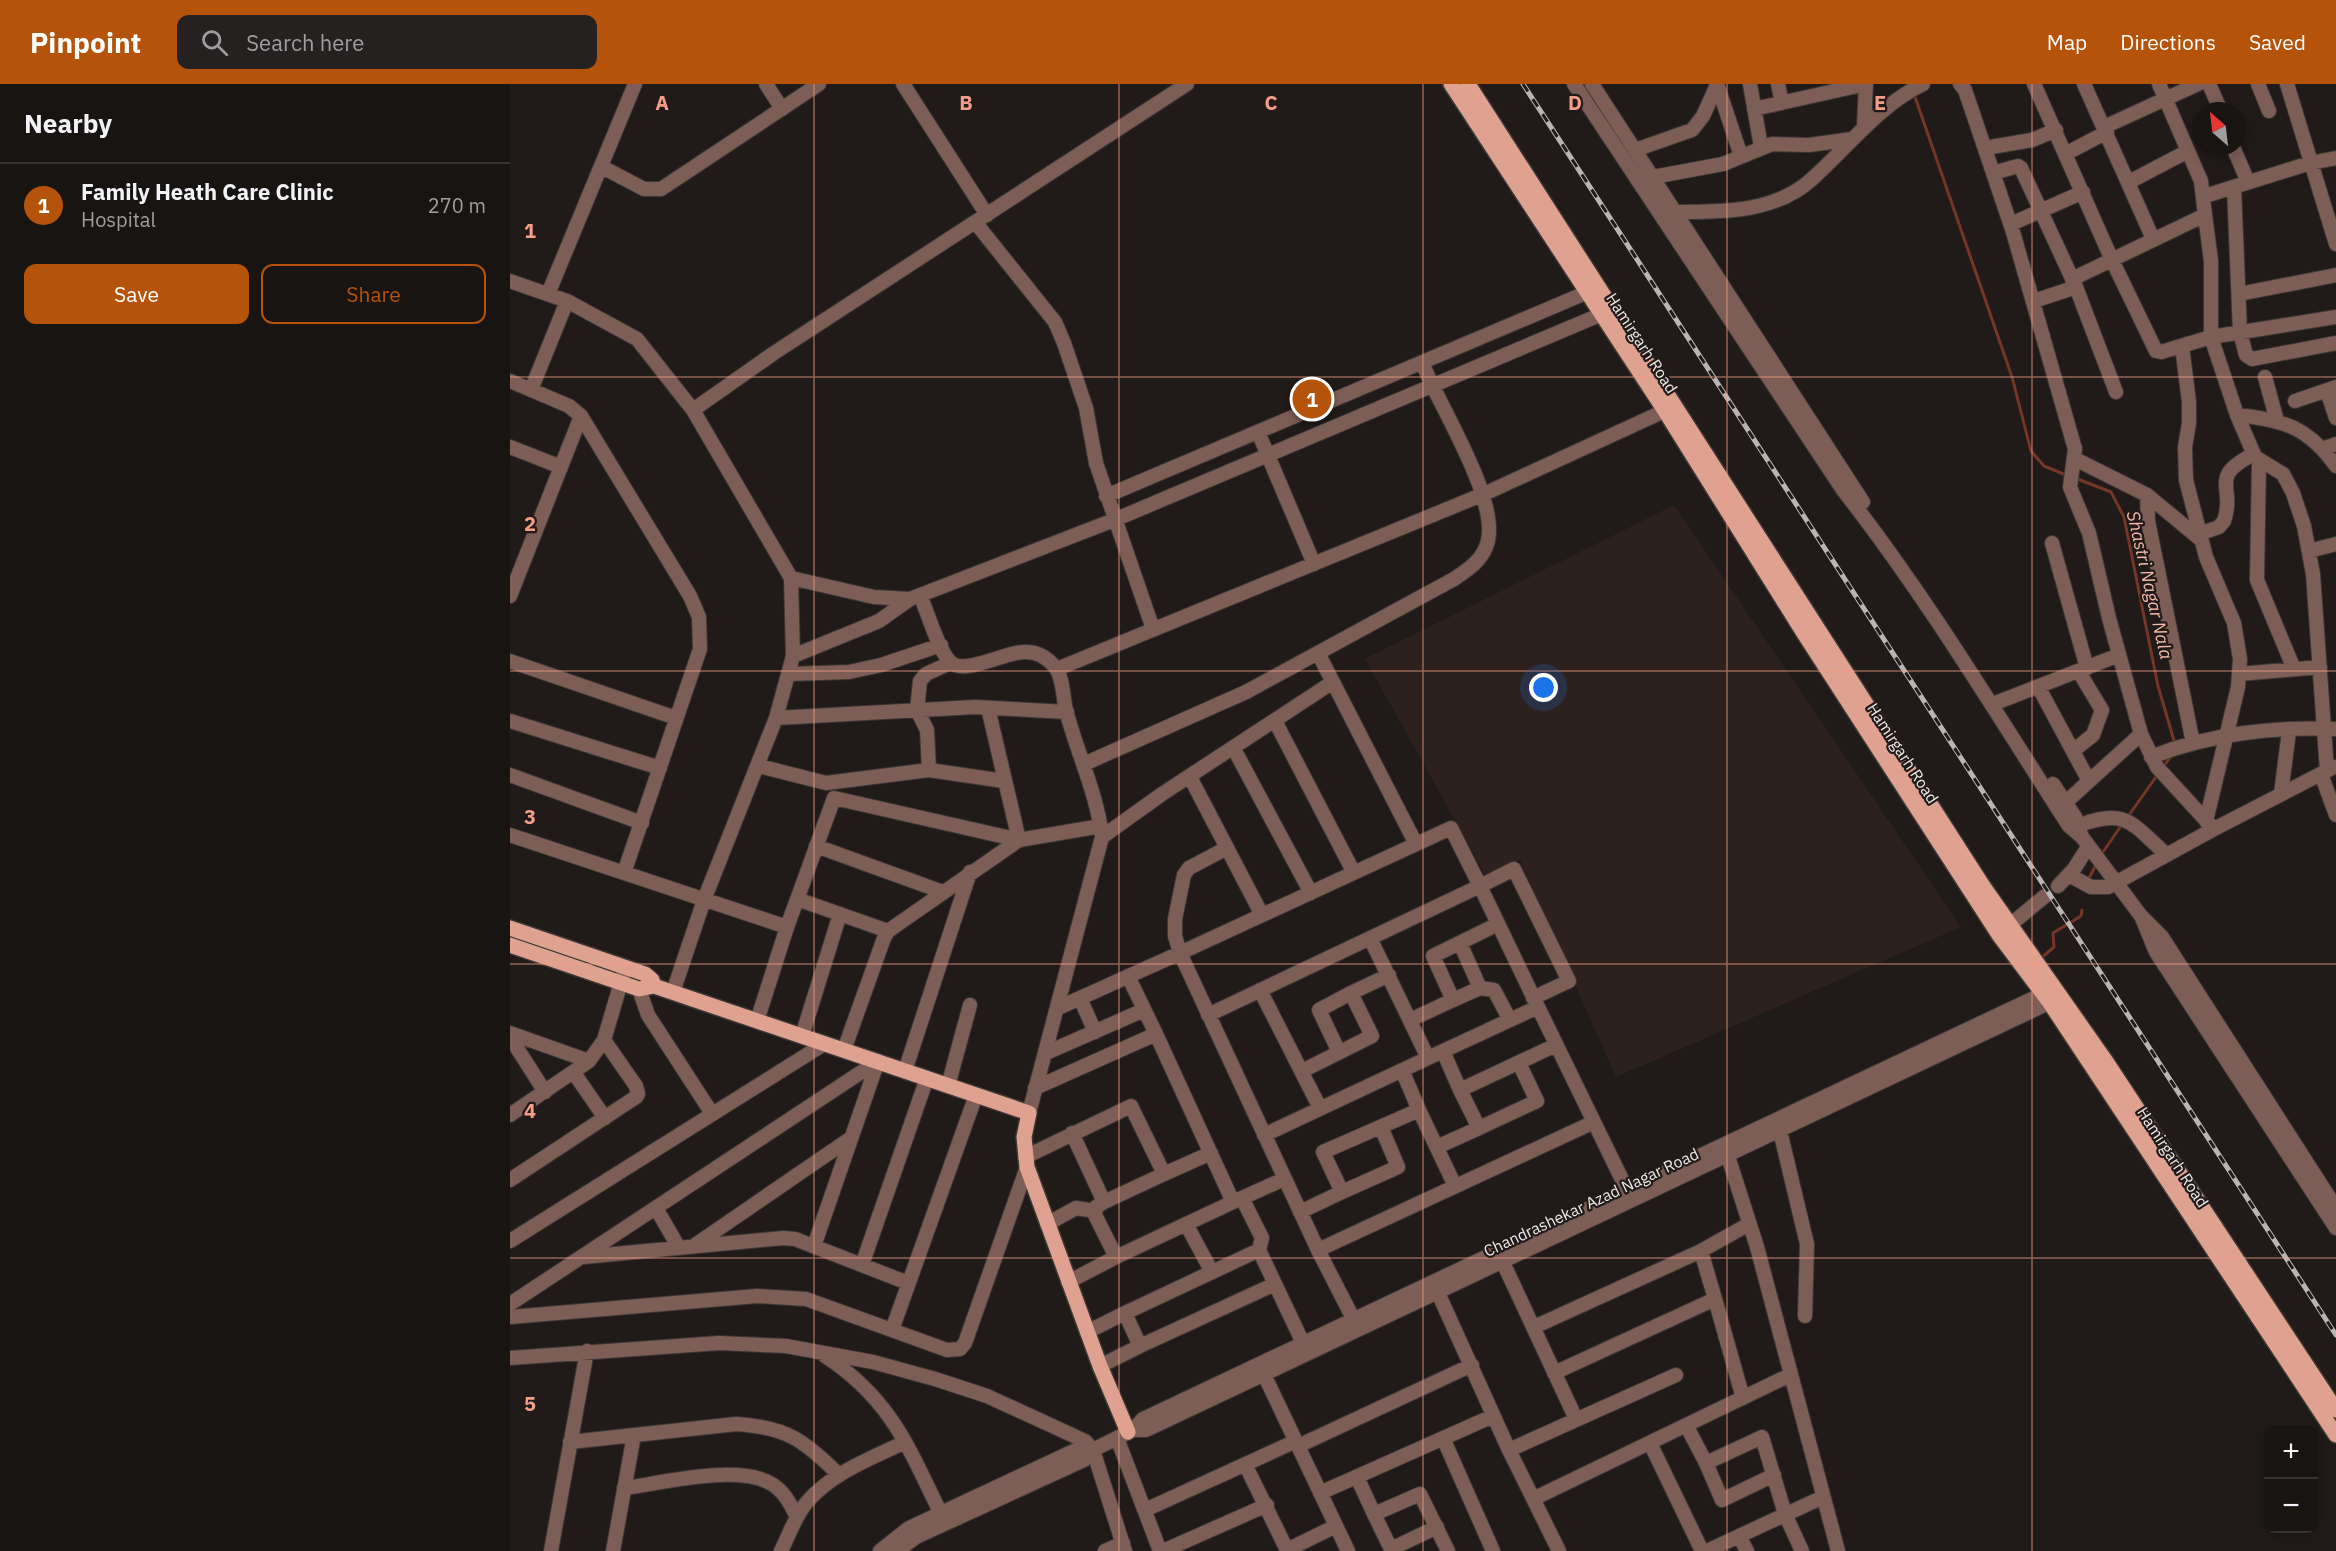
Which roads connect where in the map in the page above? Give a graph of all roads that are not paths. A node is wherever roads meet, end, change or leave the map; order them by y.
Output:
1 (635, 84) edge
2 (766, 84) edge
3 (819, 84) edge
4 (903, 84) edge
5 (1187, 84) edge
6 (1451, 84) edge
7 (1468, 84) edge
8 (1574, 84) edge
9 (1592, 84) edge
10 (1717, 84) edge
11 (1750, 84) edge
12 (1778, 84) edge
13 (1866, 84) edge
14 (1923, 84) edge
15 (1960, 84) edge
16 (2034, 84) edge
17 (2084, 84) edge
18 (2159, 84) edge
19 (2198, 84) edge
20 (2209, 84) edge
21 (2258, 84) edge
22 (2287, 84) edge
23 (2165, 99) junction
24 (2217, 102) edge
25 (1782, 103) junction
26 (782, 109) junction
27 (1754, 109) junction
28 (2269, 111) dead end
29 (1864, 126) junction
30 (2056, 130) junction
31 (2105, 130) junction
32 (1852, 139) junction
33 (1761, 147) junction
34 (1985, 148) junction
35 (1635, 150) junction
36 (2188, 151) junction
37 (2067, 153) junction
38 (1741, 156) junction
39 (2235, 156) edge
40 (2336, 158) edge
41 (2310, 163) junction
42 (602, 167) junction
43 (1993, 173) junction
44 (1653, 177) junction
45 (2129, 182) junction
46 (2241, 185) junction
47 (2083, 192) junction
48 (2205, 196) junction
49 (2329, 205) edge
50 (2042, 210) junction
51 (1668, 212) junction
52 (2205, 215) junction
53 (981, 219) junction
54 (2011, 224) junction
55 (2153, 239) junction
56 (2336, 244) edge
57 (2112, 260) junction
58 (2336, 275) edge
59 (510, 281) edge
60 (2074, 283) junction
61 (1588, 292) junction
62 (548, 294) junction
63 (2239, 294) junction
64 (567, 301) junction
65 (2034, 301) junction
66 (1602, 314) junction
67 (2336, 317) edge
68 (2240, 332) junction
69 (2211, 337) junction
70 (2336, 344) edge
71 (2182, 346) junction
72 (1422, 362) junction
73 (2265, 377) dead end
74 (510, 381) edge
75 (1430, 385) junction
76 (2331, 389) edge
77 (531, 390) junction
78 (2116, 392) dead end
79 (2295, 401) dead end
80 (1670, 409) junction
81 (693, 410) junction
82 (2237, 415) junction
83 (581, 416) junction
84 (2336, 418) edge
85 (2277, 421) junction
86 (1258, 432) junction
87 (2336, 444) edge
88 (2322, 449) junction
89 (512, 452) edge
90 (1268, 454) junction
91 (2256, 457) junction
92 (2336, 466) edge
93 (561, 467) junction
94 (2073, 469) junction
95 (1484, 494) junction
96 (2147, 495) junction
97 (1107, 496) junction
98 (1114, 520) junction
99 (2200, 537) junction
100 (2052, 543) dead end
101 (2336, 544) edge
102 (2309, 551) junction
103 (1314, 564) junction
104 (791, 578) junction
105 (510, 596) edge
106 (915, 597) junction
107 (1153, 629) junction
108 (940, 645) junction
109 (1318, 653) junction
110 (2119, 655) junction
111 (793, 656) junction
112 (510, 661) edge
113 (950, 663) junction
114 (1057, 669) junction
115 (2294, 669) junction
116 (2083, 670) junction
117 (2321, 673) junction
118 (789, 674) junction
119 (2239, 674) junction
120 (2336, 678) edge
121 (1333, 682) junction
122 (2039, 688) junction
123 (2329, 696) edge
124 (1998, 702) junction
125 (988, 708) junction
126 (916, 710) junction
127 (1067, 712) junction
128 (676, 718) junction
129 (776, 718) junction
130 (510, 721) edge
131 (1275, 721) junction
132 (2330, 729) edge
133 (2289, 731) junction
134 (2141, 734) junction
135 (2226, 736) junction
136 (2191, 744) junction
137 (1233, 749) junction
138 (2073, 751) junction
139 (2154, 762) junction
140 (1084, 764) junction
141 (759, 766) junction
142 (660, 768) junction
143 (929, 770) junction
144 (510, 775) edge
145 (2329, 776) edge
146 (1190, 777) junction
147 (1004, 781) junction
148 (2089, 781) junction
149 (839, 783) junction
150 (2281, 794) junction
151 (834, 798) junction
152 (2066, 802) junction
153 (2336, 815) edge
154 (642, 823) junction
155 (2210, 825) junction
156 (1102, 832) junction
157 (510, 835) edge
158 (1019, 840) junction
159 (2086, 841) junction
160 (1416, 844) junction
161 (816, 846) junction
162 (1227, 848) junction
163 (2167, 855) junction
164 (970, 872) junction
165 (624, 873) junction
166 (1354, 873) junction
167 (2069, 874) junction
168 (2113, 878) junction
169 (1480, 885) junction
170 (2058, 886) dead end
171 (943, 892) junction
172 (1311, 893) junction
173 (2045, 896) dead end
174 (797, 899) junction
175 (704, 900) junction
176 (840, 914) junction
177 (1262, 915) junction
178 (2141, 916) junction
179 (1498, 924) junction
180 (2010, 926) junction
181 (787, 927) junction
182 (510, 928) edge
183 (888, 931) junction
184 (1370, 938) junction
185 (1460, 943) junction
186 (510, 945) edge
187 (1180, 953) junction
188 (623, 975) junction
189 (1389, 975) junction
190 (1128, 976) junction
191 (646, 987) junction
192 (1480, 988) junction
193 (1260, 990) junction
194 (673, 992) junction
195 (1351, 993) junction
196 (2052, 995) junction
197 (1080, 998) junction
198 (1453, 1000) junction
199 (1535, 1002) junction
200 (970, 1005) dead end
201 (1058, 1008) junction
202 (1144, 1010) junction
203 (1208, 1015) junction
204 (1410, 1020) junction
205 (1509, 1020) junction
206 (757, 1021) junction
207 (1095, 1032) junction
208 (1156, 1034) junction
209 (510, 1035) edge
210 (802, 1036) junction
211 (604, 1040) junction
212 (824, 1044) junction
213 (1556, 1046) junction
214 (843, 1050) junction
215 (1443, 1051) junction
216 (1339, 1052) junction
217 (1046, 1053) junction
218 (1428, 1058) junction
219 (590, 1061) junction
220 (878, 1061) junction
221 (1519, 1063) junction
222 (1402, 1070) junction
223 (905, 1071) junction
224 (1302, 1071) junction
225 (574, 1073) junction
226 (927, 1078) junction
227 (948, 1086) junction
228 (1035, 1088) junction
229 (1460, 1090) junction
230 (545, 1092) junction
231 (976, 1095) junction
232 (1320, 1108) junction
233 (1419, 1110) junction
234 (711, 1112) junction
235 (1029, 1113) junction
236 (510, 1115) edge
237 (604, 1118) junction
238 (1594, 1122) junction
239 (1381, 1126) junction
240 (1479, 1128) junction
241 (1780, 1131) junction
242 (1072, 1133) junction
243 (1264, 1135) junction
244 (851, 1138) junction
245 (1437, 1147) junction
246 (1726, 1150) junction
247 (1211, 1153) junction
248 (1026, 1162) junction
249 (1164, 1174) junction
250 (1284, 1179) junction
251 (510, 1180) edge
252 (1455, 1186) junction
253 (1342, 1192) junction
254 (1630, 1196) junction
255 (1238, 1200) junction
256 (1099, 1206) junction
257 (656, 1208) junction
258 (2336, 1208) edge
259 (1300, 1212) junction
260 (1047, 1224) junction
261 (1186, 1224) junction
262 (1749, 1224) junction
263 (2336, 1228) edge
264 (510, 1241) edge
265 (813, 1246) junction
266 (686, 1247) junction
267 (1259, 1250) junction
268 (1318, 1250) junction
269 (1701, 1251) junction
270 (1116, 1257) junction
271 (1500, 1257) junction
272 (581, 1258) junction
273 (862, 1265) junction
274 (1212, 1272) junction
275 (1068, 1282) junction
276 (908, 1283) junction
277 (1275, 1284) junction
278 (1436, 1287) junction
279 (1715, 1299) junction
280 (510, 1304) edge
281 (1125, 1313) junction
282 (1805, 1316) dead end
283 (510, 1317) edge
284 (1356, 1325) junction
285 (1533, 1327) junction
286 (892, 1330) junction
287 (1087, 1332) junction
288 (1304, 1343) junction
289 (1140, 1346) junction
290 (587, 1351) junction
291 (816, 1351) junction
292 (510, 1358) edge
293 (1472, 1365) junction
294 (1100, 1366) junction
295 (1262, 1369) junction
296 (1554, 1373) junction
297 (1676, 1375) dead end
298 (1790, 1375) junction
299 (1743, 1398) junction
300 (2336, 1410) edge
301 (1493, 1416) junction
302 (1576, 1419) junction
303 (1686, 1425) junction
304 (1126, 1433) junction
305 (634, 1435) junction
306 (2336, 1435) edge
307 (1443, 1438) junction
308 (570, 1442) junction
309 (905, 1442) junction
310 (1650, 1443) junction
311 (1297, 1444) junction
312 (1093, 1450) junction
313 (1509, 1450) junction
314 (1706, 1462) junction
315 (1245, 1464) junction
316 (838, 1474) junction
317 (1774, 1475) junction
318 (1357, 1477) junction
319 (624, 1488) junction
320 (1320, 1493) junction
321 (1823, 1497) junction
322 (1535, 1498) junction
323 (1267, 1505) junction
324 (1145, 1510) junction
325 (1374, 1514) junction
326 (1785, 1514) junction
327 (797, 1517) junction
328 (943, 1519) junction
329 (1336, 1526) junction
330 (1437, 1527) junction
331 (1739, 1536) junction
332 (1124, 1547) edge
333 (1286, 1550) edge
334 (1490, 1550) edge
335 (551, 1551) edge
336 (613, 1551) edge
337 (781, 1551) edge
338 (880, 1551) edge
339 (897, 1551) edge
340 (1105, 1551) edge
341 (1161, 1551) edge
342 (1348, 1551) edge
343 (1448, 1551) edge
344 (1559, 1551) edge
345 (1702, 1551) edge
346 (1707, 1551) edge
347 (1747, 1551) edge
348 (1802, 1551) edge
349 (1838, 1551) edge

1 - 42 street
2 - 26 street
3 - 26 street
4 - 53 street
5 - 53 street
6 - 61 main road, Hamirgarh Road
7 - 80 main road, Hamirgarh Road
8 - 51 street
9 - 35 street
10 - 35 street
10 - 38 street
11 - 27 street
12 - 25 street
13 - 25 street
13 - 29 street
14 - 29 street
15 - 34 street
16 - 30 street
17 - 31 street
18 - 23 street
19 - 23 street
20 - 24 street
21 - 28 street
22 - 41 street
23 - 31 street
23 - 36 street
25 - 27 street
26 - 42 street
27 - 33 street
29 - 32 street
30 - 34 street
30 - 37 street
31 - 37 street
31 - 45 street
32 - 33 street
32 - 51 street
33 - 38 street
34 - 43 street
35 - 44 street
36 - 45 street
36 - 48 street
37 - 47 street
38 - 44 street
39 - 46 street
40 - 41 street
41 - 46 street
41 - 49 street
42 - 62 street
43 - 50 street
43 - 54 street
44 - 51 street
45 - 55 street
46 - 48 street
46 - 63 street
47 - 50 street
47 - 57 street
48 - 52 street
49 - 56 street
50 - 54 street
50 - 60 street
51 - 124 street
51 - 159 street
52 - 55 street
52 - 69 street
53 - 81 street
53 - 97 street
54 - 65 street
55 - 57 street
57 - 60 street
57 - 71 street
58 - 63 street
59 - 62 street
60 - 65 street
60 - 78 street
61 - 66 main road, Hamirgarh Road
61 - 72 street
62 - 64 street
63 - 68 street
64 - 77 street
64 - 81 street
65 - 94 street
66 - 75 street
66 - 80 main road, Hamirgarh Road
67 - 68 street
68 - 69 street
68 - 70 street
69 - 71 street
69 - 82 street
71 - 99 street
72 - 75 street
72 - 86 street
73 - 85 street
74 - 77 street
75 - 90 street
75 - 95 street
76 - 79 street
76 - 84 street
77 - 83 street
80 - 95 street
80 - 180 main road, Hamirgarh Road
80 - 196 main road, Hamirgarh Road
81 - 104 street
82 - 85 street
82 - 91 street
83 - 93 street
83 - 128 street
85 - 88 street
86 - 90 street
86 - 97 street
87 - 88 street
88 - 92 street
89 - 93 street
90 - 98 street
90 - 103 street
91 - 99 street
91 - 102 street
91 - 115 street
93 - 105 street
94 - 96 street
94 - 110 street
95 - 103 street
95 - 109 street
96 - 99 street
96 - 136 street
97 - 98 street
98 - 106 street
98 - 107 street
99 - 119 street
100 - 116 street
101 - 102 street
102 - 117 street
103 - 107 street
104 - 106 street
104 - 111 street
106 - 108 street
106 - 111 street
107 - 114 street
108 - 113 street
108 - 118 street
109 - 121 street
109 - 140 street
110 - 116 street
110 - 134 street
111 - 118 street
112 - 128 street
113 - 114 street
113 - 126 street
114 - 127 street
115 - 117 street
115 - 119 street
116 - 122 street
116 - 138 street
117 - 120 street
117 - 123 street
118 - 129 street
119 - 135 street
121 - 131 street
121 - 160 street
122 - 124 street
122 - 138 street
123 - 132 street
124 - 152 street
125 - 126 street
125 - 127 street
125 - 147 street
126 - 129 street
126 - 143 street
127 - 140 street
128 - 142 street
129 - 141 street
130 - 142 street
131 - 137 street
131 - 166 street
132 - 133 street
132 - 145 street
133 - 135 street
133 - 150 street
134 - 139 street
134 - 148 street
135 - 136 street
135 - 155 street
136 - 139 street
137 - 146 street
137 - 172 street
138 - 148 street
139 - 155 street
140 - 156 street
141 - 149 street
141 - 175 street
142 - 154 street
143 - 147 street
143 - 149 street
144 - 154 street
145 - 150 street
145 - 153 street
146 - 156 street
146 - 162 street
147 - 158 street
148 - 152 street
149 - 151 street
150 - 155 street
151 - 158 street
151 - 161 street
152 - 159 street
154 - 165 street
155 - 163 street
156 - 158 street
156 - 201 street
157 - 165 street
158 - 164 street
159 - 163 street
159 - 167 street
159 - 168 street
160 - 166 street
160 - 169 street
161 - 171 street
161 - 174 street
162 - 177 street
162 - 187 street
163 - 168 street
164 - 171 street
164 - 223 street
165 - 175 street
166 - 172 street
167 - 168 street
167 - 170 street
168 - 178 street
169 - 179 street
169 - 184 street
169 - 199 street
171 - 183 street
172 - 177 street
173 - 180 street
174 - 176 street
174 - 181 street
175 - 181 street
175 - 194 street
176 - 183 street
176 - 210 street
177 - 187 street
178 - 258 street
178 - 263 street
179 - 185 street
179 - 199 street
180 - 196 main road, Hamirgarh Road
181 - 206 street
182 - 188 main road
183 - 214 street
184 - 189 street
184 - 193 street
185 - 192 street
185 - 198 street
186 - 188 main road
187 - 190 street
187 - 203 street
188 - 191 main road
188 - 211 street
189 - 195 street
189 - 204 street
190 - 197 street
190 - 202 street
191 - 194 main road
191 - 234 street
192 - 198 street
192 - 205 street
193 - 203 street
193 - 224 street
194 - 206 main road
195 - 216 street
195 - 216 street
196 - 241 street, Chandrashekar Azad Nagar Road
196 - 246 street, Chandrashekar Azad Nagar Road
196 - 300 main road, Hamirgarh Road
196 - 306 main road, Hamirgarh Road
197 - 201 street
197 - 207 street
198 - 204 street
199 - 205 street
199 - 213 street
200 - 227 street
201 - 217 street
202 - 207 street
202 - 208 street
203 - 243 street
204 - 218 street
205 - 215 street
206 - 210 main road
207 - 217 street
208 - 228 street
208 - 247 street
209 - 219 street
209 - 230 street
210 - 212 main road
211 - 219 street
211 - 237 street
212 - 214 main road
212 - 234 street
213 - 221 street
213 - 238 street
214 - 220 main road
215 - 218 street
215 - 229 street
216 - 224 street
217 - 228 street
218 - 222 street
219 - 225 street
220 - 223 main road
220 - 244 street
220 - 257 street
221 - 229 street
221 - 240 street
222 - 232 street
222 - 233 street
223 - 226 main road
224 - 232 street
225 - 230 street
225 - 237 street
226 - 227 main road
226 - 273 street
227 - 231 main road
228 - 235 street
229 - 240 street
230 - 236 street
231 - 235 main road
231 - 276 street
232 - 243 street
233 - 239 street
233 - 245 street
234 - 264 street
235 - 248 main road
237 - 251 street
238 - 252 street
238 - 254 street
239 - 253 street
239 - 253 street
240 - 245 street
241 - 246 street, Chandrashekar Azad Nagar Road
241 - 282 street
242 - 248 street
242 - 249 street
242 - 256 street
243 - 250 street
244 - 265 street
244 - 266 street
245 - 252 street
246 - 254 street, Chandrashekar Azad Nagar Road
246 - 262 street
247 - 249 street
247 - 255 street
248 - 260 main road
248 - 286 street
249 - 256 street
250 - 255 street
250 - 259 street
252 - 268 street
253 - 259 street
254 - 271 street, Chandrashekar Azad Nagar Road
255 - 261 street
255 - 267 street
256 - 260 street
256 - 270 street
257 - 266 street
257 - 272 street
259 - 268 street
260 - 275 main road
261 - 270 street
261 - 274 street
262 - 269 street
262 - 298 street
265 - 266 street
265 - 273 street
266 - 272 street
267 - 274 street
267 - 277 street
268 - 284 street
269 - 279 street
269 - 285 street
270 - 275 street
271 - 278 street, Chandrashekar Azad Nagar Road
271 - 285 street
272 - 280 street
273 - 276 street
274 - 281 street
275 - 287 main road
276 - 286 street
277 - 288 street
277 - 289 street
278 - 284 street, Chandrashekar Azad Nagar Road
278 - 293 street
279 - 296 street
279 - 299 street
281 - 287 street
281 - 289 street
283 - 286 street
284 - 288 street, Chandrashekar Azad Nagar Road
284 - 295 street, Chandrashekar Azad Nagar Road
285 - 296 street
287 - 294 main road
288 - 295 street, Chandrashekar Azad Nagar Road
289 - 294 street
290 - 291 street
290 - 292 street
290 - 308 street
291 - 309 street
291 - 312 street
293 - 301 street
293 - 311 street
294 - 304 main road
295 - 304 street, Chandrashekar Azad Nagar Road
295 - 311 street
296 - 302 street
297 - 302 street
298 - 299 street
298 - 321 street
299 - 303 street
301 - 307 street
301 - 313 street
302 - 313 street
303 - 310 street
303 - 314 street
304 - 312 street, Chandrashekar Azad Nagar Road
304 - 324 street
305 - 308 street
305 - 316 street
305 - 319 street
307 - 318 street
307 - 334 street
308 - 335 street
309 - 316 street
309 - 328 street
310 - 322 street
310 - 345 street
311 - 315 street
311 - 320 street
312 - 328 street, Chandrashekar Azad Nagar Road
312 - 332 street
313 - 322 street
314 - 317 street
314 - 317 street
315 - 323 street
315 - 324 street
316 - 327 street
317 - 326 street
318 - 320 street
318 - 325 street
319 - 327 street
319 - 336 street
320 - 329 street
321 - 326 street
321 - 349 street
322 - 344 street
323 - 333 street
323 - 341 street
324 - 341 street
325 - 330 street
325 - 330 street
326 - 331 street
326 - 348 street
327 - 337 street
328 - 338 street
328 - 339 street
329 - 333 street
329 - 342 street
330 - 343 street
331 - 346 street
331 - 347 street
332 - 340 street

